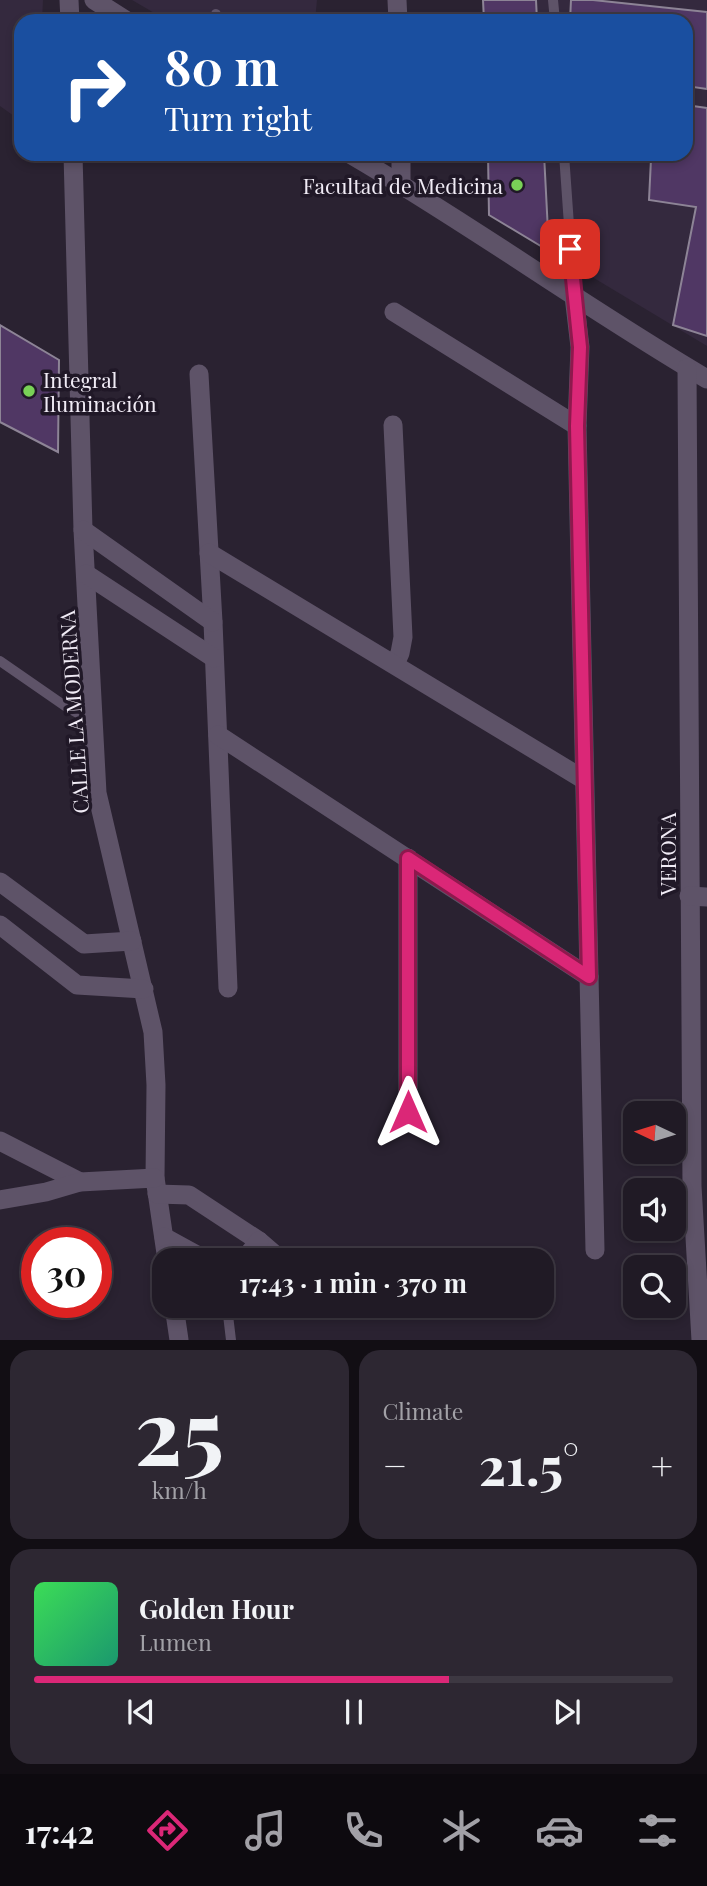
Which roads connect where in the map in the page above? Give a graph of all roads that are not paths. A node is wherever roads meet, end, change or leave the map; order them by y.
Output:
1 (94, 0) edge
2 (116, 14) edge
3 (73, 161) edge
4 (363, 161) edge
5 (401, 161) edge
6 (564, 161) edge
7 (401, 184) junction
8 (574, 296) junction
9 (394, 312) dead end
10 (687, 368) junction
11 (199, 374) dead end
12 (707, 379) edge
13 (393, 425) dead end
14 (577, 426) junction
15 (83, 530) junction
16 (209, 553) junction
17 (86, 574) junction
18 (213, 622) junction
19 (214, 658) junction
20 (0, 661) edge
21 (395, 664) junction
22 (94, 722) junction
23 (218, 734) junction
24 (583, 779) junction
25 (698, 831) edge
26 (408, 858) junction
27 (0, 882) edge
28 (698, 896) edge
29 (35, 909) junction
30 (7, 931) edge
31 (132, 941) junction
32 (589, 977) junction
33 (228, 988) dead end
34 (144, 989) junction
35 (700, 1063) edge
36 (408, 1112) dead end
37 (0, 1141) edge
38 (80, 1182) junction
39 (156, 1186) junction
40 (700, 1191) edge
41 (0, 1199) edge
42 (164, 1237) junction
43 (259, 1241) junction
44 (165, 1248) edge
45 (184, 1248) edge
46 (253, 1248) edge
47 (267, 1248) edge
48 (594, 1250) dead end
49 (176, 1318) edge
50 (228, 1318) edge
51 (179, 1340) edge
52 (231, 1340) edge
53 (701, 1340) edge

1 - 2 street
3 - 15 street, CALLE LA MODERNA
4 - 7 street
5 - 7 street
6 - 8 lane
7 - 8 street
8 - 10 street
8 - 14 street
9 - 14 street
10 - 12 street
10 - 25 street, VERONA
11 - 16 street
13 - 21 street
14 - 24 street
15 - 17 street, CALLE LA MODERNA
15 - 18 street
16 - 18 street
16 - 21 street
17 - 19 street
17 - 22 street, CALLE LA MODERNA
18 - 19 street
19 - 23 street
20 - 22 lane
21 - 24 street
22 - 31 street, CALLE LA MODERNA
23 - 26 street
23 - 33 street
24 - 32 street
25 - 28 street, VERONA
26 - 32 street
26 - 36 street
27 - 29 street
28 - 35 street, VERONA
29 - 30 street
29 - 31 street
30 - 34 street
31 - 34 street, CALLE LA MODERNA
32 - 48 street
34 - 39 street, CALLE LA MODERNA
35 - 40 street, VERONA
37 - 38 street
38 - 39 street
38 - 41 street
39 - 42 street, CALLE LA MODERNA
39 - 43 street
40 - 53 street, VERONA
42 - 44 street, CALLE LA MODERNA
42 - 45 street
43 - 46 street
43 - 47 street
49 - 51 street
50 - 52 lane

